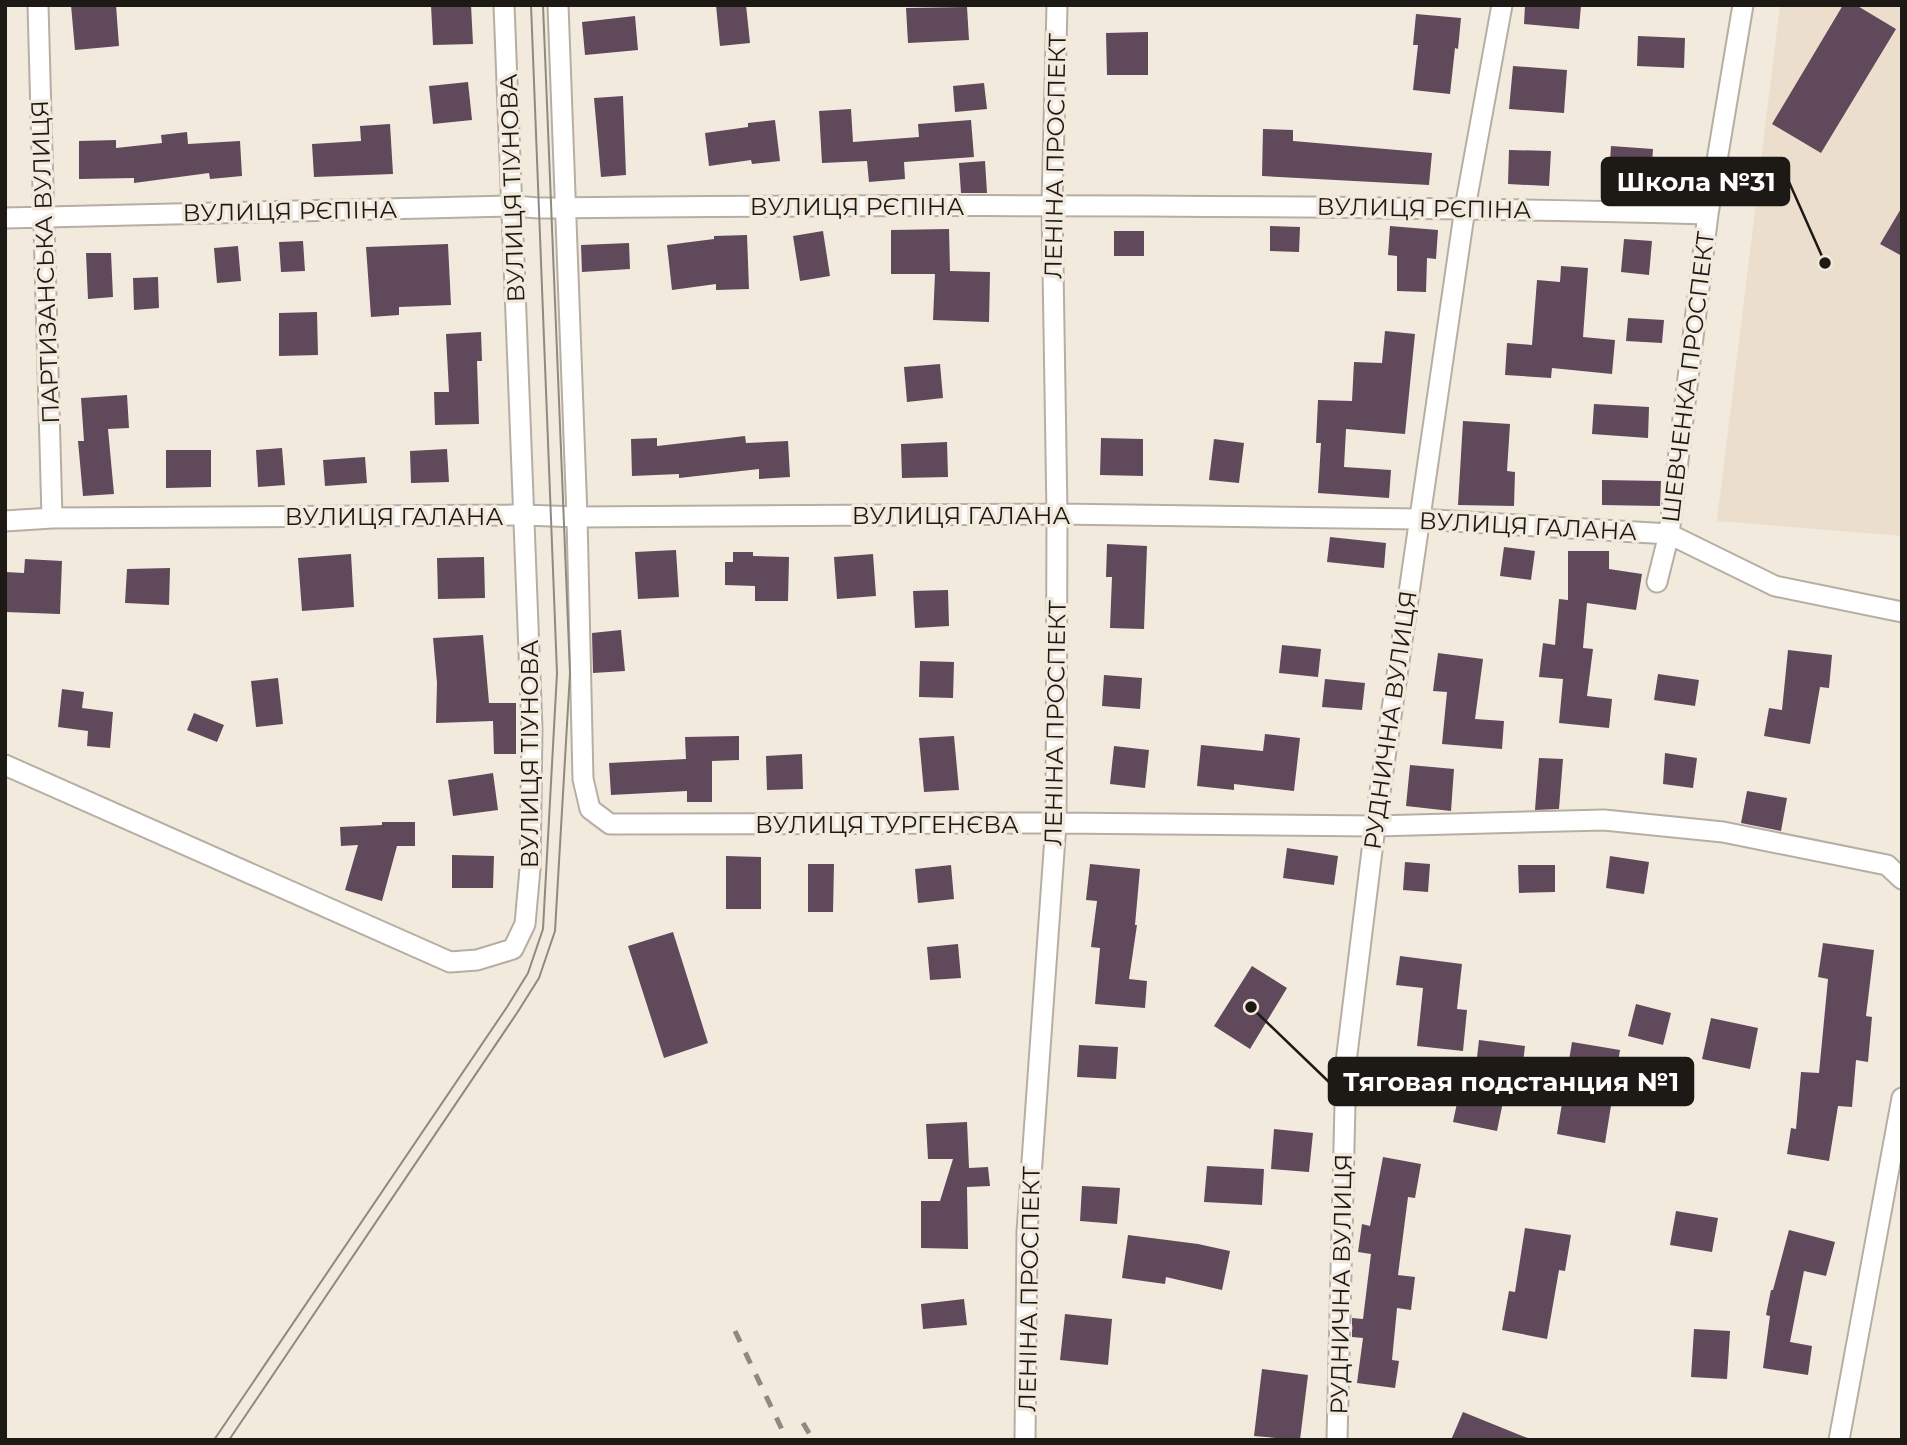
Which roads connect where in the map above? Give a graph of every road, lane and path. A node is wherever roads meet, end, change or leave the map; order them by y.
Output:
1 (38, 5) edge
2 (504, 5) edge
3 (558, 5) edge
4 (1057, 5) edge
5 (1502, 5) edge
6 (1743, 5) edge
7 (513, 205) junction
8 (1052, 205) junction
9 (564, 208) junction
10 (1465, 208) junction
11 (1708, 214) junction
12 (5, 218) edge
13 (43, 218) junction
14 (1057, 514) junction
15 (523, 515) junction
16 (577, 517) junction
17 (52, 518) junction
18 (1419, 519) junction
19 (5, 521) edge
20 (1669, 534) junction
21 (1657, 582) dead end
22 (1902, 612) edge
23 (5, 765) edge
24 (583, 779) joint
25 (1056, 823) junction
26 (1375, 826) junction
27 (1895, 872) edge
28 (1902, 1098) edge
29 (1025, 1440) edge
30 (1337, 1440) edge
31 (1839, 1440) edge

1 - 13 street, ПАРТИЗАНСЬКА ВУЛИЦЯ
2 - 7 street, ВУЛИЦЯ ТІУНОВА
3 - 9 street, ВУЛИЦЯ ТІУНОВА
4 - 8 street, ЛЕНІНА ПРОСПЕКТ
5 - 10 street, РУДНИЧНА ВУЛИЦЯ
6 - 11 street, ШЕВЧЕНКА ПРОСПЕКТ
7 - 9 street, ВУЛИЦЯ РЄПІНА
7 - 13 street, ВУЛИЦЯ РЄПІНА
7 - 15 street, ВУЛИЦЯ ТІУНОВА
8 - 9 street, ВУЛИЦЯ РЄПІНА
8 - 10 street, ВУЛИЦЯ РЄПІНА
8 - 14 street, ЛЕНІНА ПРОСПЕКТ
9 - 16 street, ВУЛИЦЯ ТІУНОВА
10 - 11 street, ВУЛИЦЯ РЄПІНА
10 - 18 street, РУДНИЧНА ВУЛИЦЯ
11 - 20 street, ШЕВЧЕНКА ПРОСПЕКТ
12 - 13 street, ВУЛИЦЯ РЄПІНА
13 - 17 street, ПАРТИЗАНСЬКА ВУЛИЦЯ
14 - 16 street, ВУЛИЦЯ ГАЛАНА
14 - 18 street, ВУЛИЦЯ ГАЛАНА
14 - 25 street, ЛЕНІНА ПРОСПЕКТ
15 - 16 street, ВУЛИЦЯ ГАЛАНА
15 - 17 street, ВУЛИЦЯ ГАЛАНА
15 - 23 street, ВУЛИЦЯ ТІУНОВА
16 - 24 street, ВУЛИЦЯ ТІУНОВА
17 - 19 street, ВУЛИЦЯ ГАЛАНА
18 - 20 street, ВУЛИЦЯ ГАЛАНА
18 - 26 street, РУДНИЧНА ВУЛИЦЯ
20 - 21 street, ШЕВЧЕНКА ПРОСПЕКТ
20 - 22 street, ВУЛИЦЯ ГАЛАНА
24 - 25 street, ВУЛИЦЯ ТУРГЕНЄВА
25 - 26 street, ВУЛИЦЯ ТУРГЕНЄВА
25 - 29 street, ЛЕНІНА ПРОСПЕКТ
26 - 27 street, ВУЛИЦЯ ТУРГЕНЄВА
26 - 30 street, РУДНИЧНА ВУЛИЦЯ
28 - 31 street

